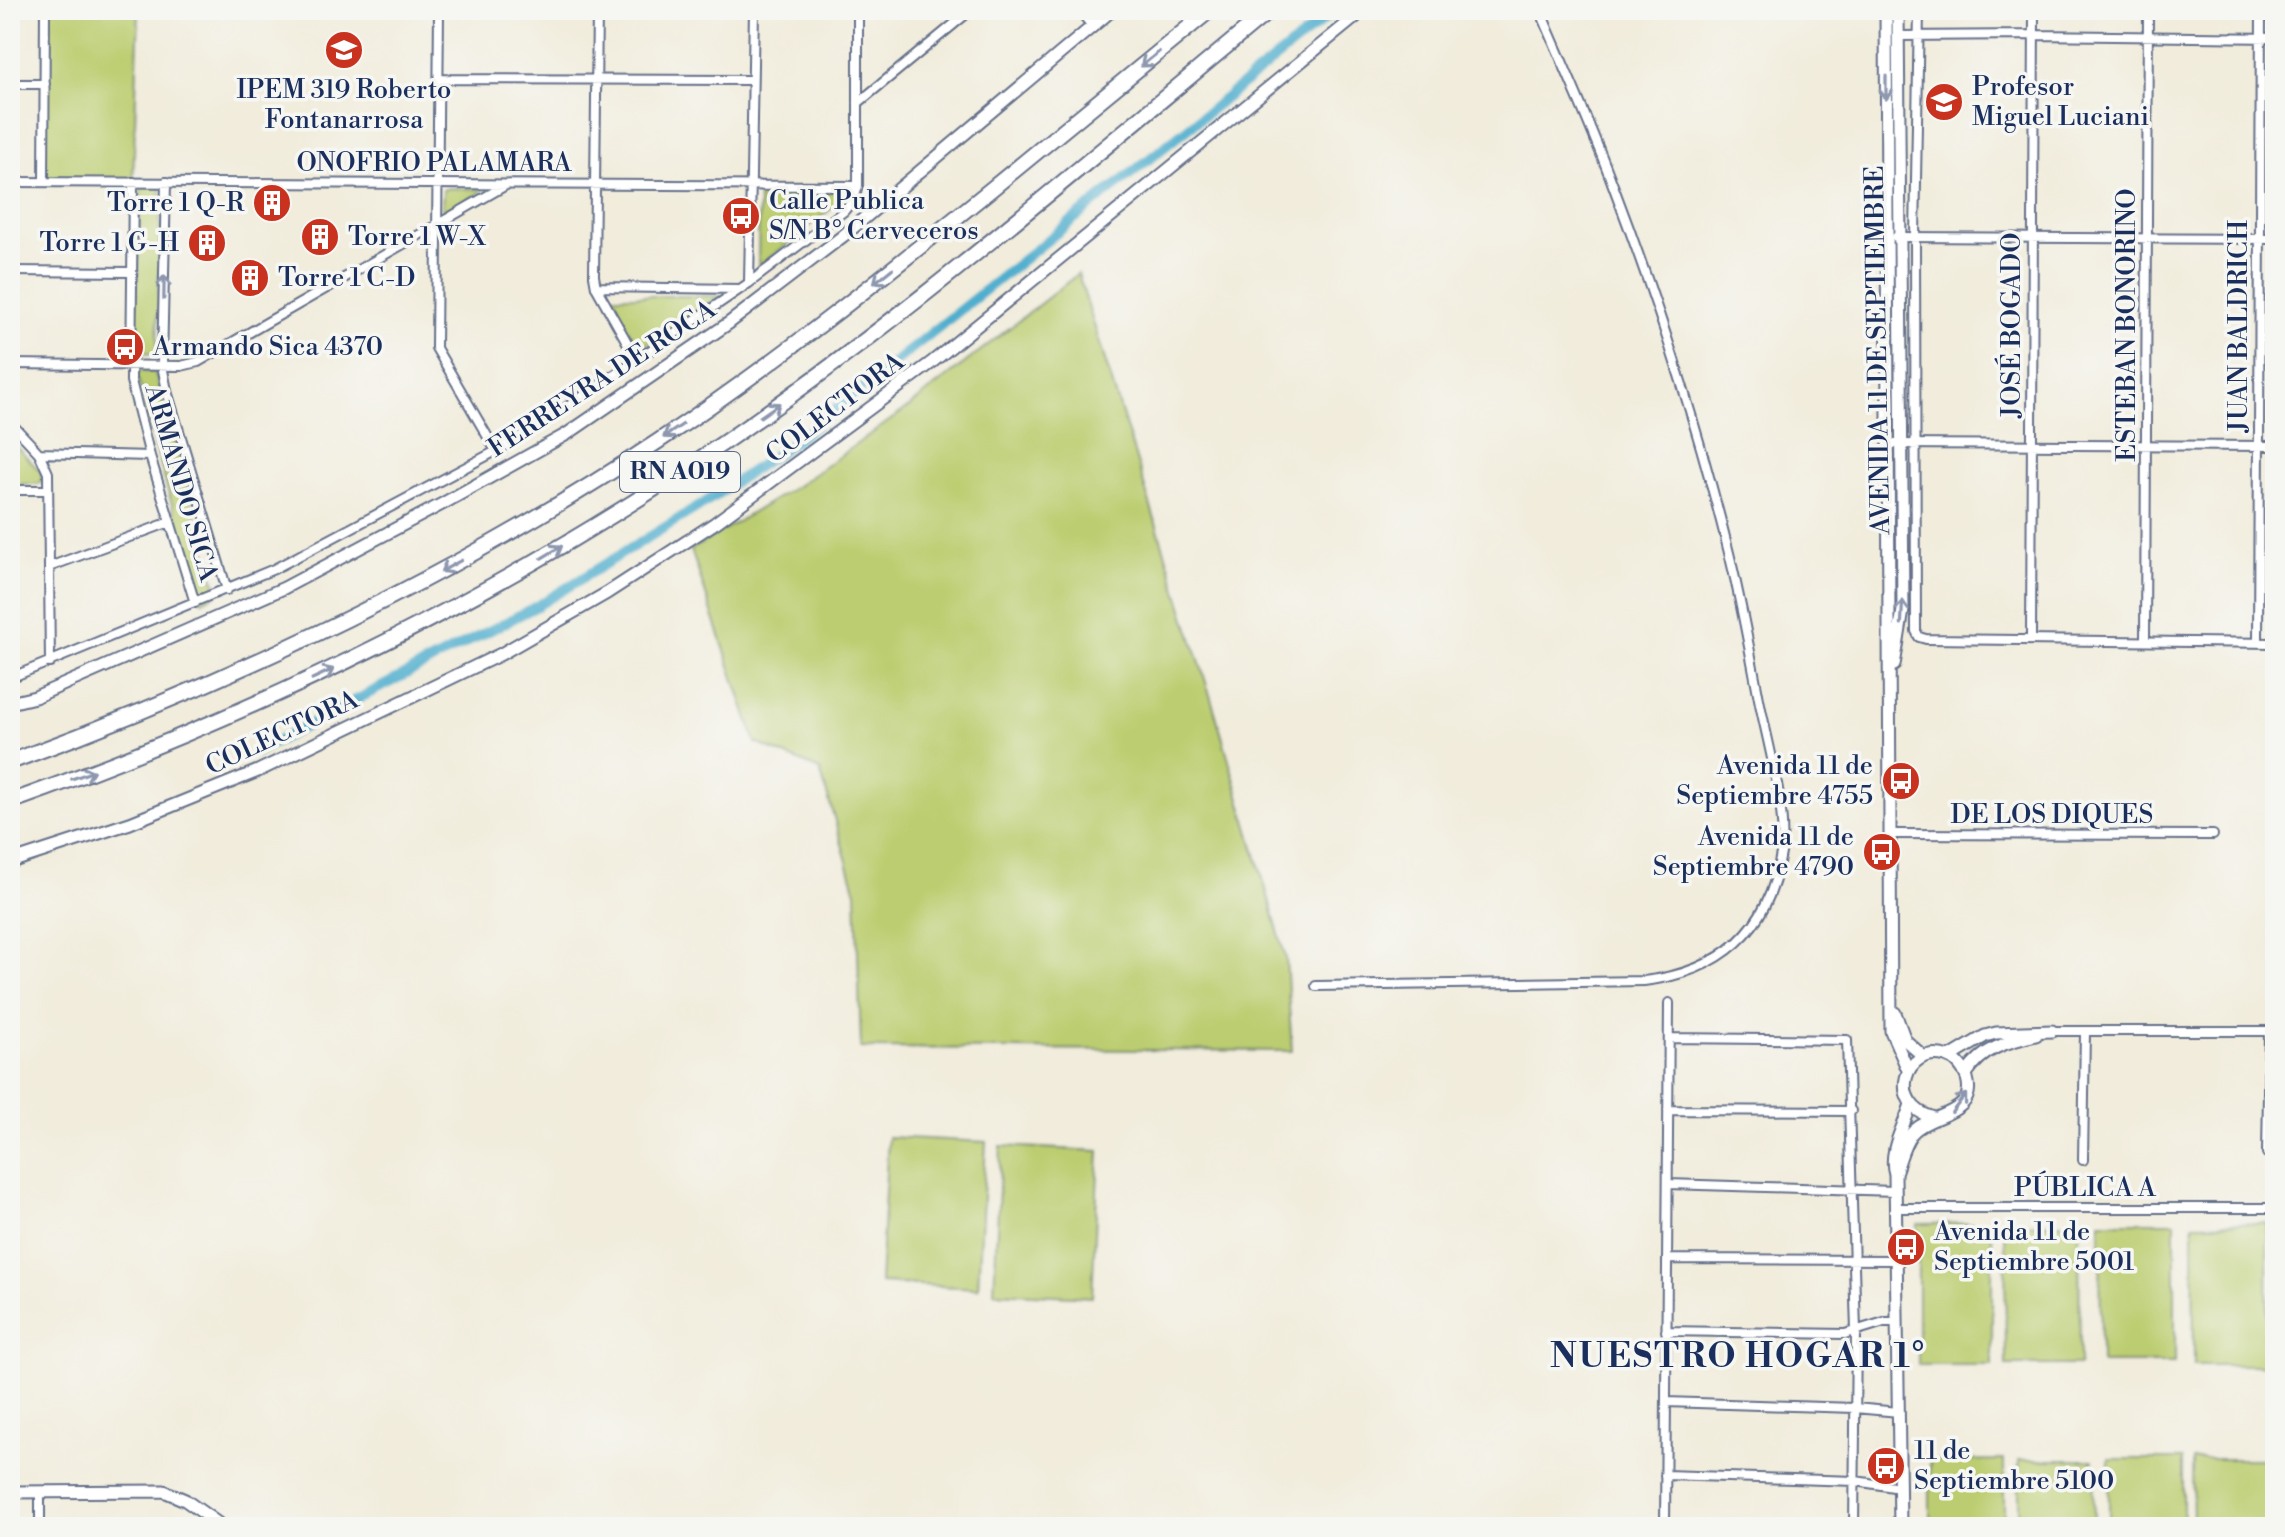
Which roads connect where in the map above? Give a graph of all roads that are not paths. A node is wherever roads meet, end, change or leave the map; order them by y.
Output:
1 (45, 10) edge
2 (439, 10) edge
3 (597, 10) edge
4 (754, 10) edge
5 (858, 10) edge
6 (954, 10) edge
7 (971, 10) edge
8 (1079, 10) edge
9 (1112, 10) edge
10 (1210, 10) edge
11 (1270, 10) edge
12 (1364, 10) edge
13 (1540, 10) edge
14 (1886, 10) edge
15 (1898, 10) edge
16 (1919, 10) edge
17 (2034, 10) edge
18 (2148, 10) edge
19 (2261, 10) edge
20 (958, 20) junction
21 (1092, 26) junction
22 (1919, 35) junction
23 (2033, 35) junction
24 (1898, 36) junction
25 (2148, 38) junction
26 (2261, 38) junction
27 (2275, 38) edge
28 (438, 79) junction
29 (597, 80) junction
30 (752, 80) junction
31 (10, 84) edge
32 (45, 84) junction
33 (858, 103) junction
34 (10, 182) edge
35 (44, 182) junction
36 (133, 182) junction
37 (166, 182) junction
38 (437, 183) junction
39 (595, 183) junction
40 (508, 184) junction
41 (751, 184) junction
42 (858, 186) junction
43 (437, 225) junction
44 (1892, 237) junction
45 (1915, 237) junction
46 (2033, 238) junction
47 (2147, 238) junction
48 (2260, 239) junction
49 (2275, 239) edge
50 (10, 271) edge
51 (131, 272) junction
52 (749, 283) junction
53 (596, 287) junction
54 (741, 289) junction
55 (637, 360) junction
56 (10, 364) edge
57 (129, 365) junction
58 (162, 365) junction
59 (10, 422) edge
60 (1915, 443) junction
61 (1895, 444) junction
62 (2032, 444) junction
63 (2146, 445) junction
64 (2258, 446) junction
65 (2275, 446) edge
66 (496, 451) junction
67 (39, 453) junction
68 (150, 456) junction
69 (10, 490) edge
70 (48, 490) junction
71 (170, 522) junction
72 (49, 567) junction
73 (227, 590) junction
74 (195, 603) junction
75 (2031, 639) junction
76 (2145, 641) junction
77 (2258, 643) junction
78 (2275, 643) edge
79 (50, 663) junction
80 (10, 678) edge
81 (1890, 689) junction
82 (35, 697) junction
83 (10, 703) edge
84 (10, 711) edge
85 (10, 762) edge
86 (10, 802) edge
87 (1891, 834) junction
88 (2213, 835) dead end
89 (10, 862) edge
90 (1316, 986) dead end
91 (1893, 997) junction
92 (1669, 1003) dead end
93 (2052, 1031) junction
94 (2085, 1031) junction
95 (2272, 1031) edge
96 (1669, 1038) junction
97 (1924, 1057) junction
98 (1950, 1057) junction
99 (1908, 1070) junction
100 (1966, 1074) junction
101 (1911, 1104) junction
102 (1668, 1110) junction
103 (1851, 1111) junction
104 (1934, 1118) junction
105 (2267, 1153) dead end
106 (2083, 1160) dead end
107 (1895, 1174) junction
108 (1668, 1184) junction
109 (1852, 1190) junction
110 (1895, 1191) junction
111 (1896, 1208) junction
112 (2275, 1208) edge
113 (1667, 1259) junction
114 (1896, 1260) junction
115 (1853, 1261) junction
116 (1897, 1322) junction
117 (1666, 1331) junction
118 (1856, 1331) junction
119 (1666, 1402) junction
120 (1855, 1408) junction
121 (1899, 1412) junction
122 (1665, 1475) junction
123 (1856, 1481) junction
124 (1900, 1488) junction
125 (10, 1492) edge
126 (40, 1492) junction
127 (40, 1527) edge
128 (223, 1527) edge
129 (1665, 1527) edge
130 (1854, 1527) edge
131 (1900, 1527) edge

1 - 32 street
2 - 28 street
3 - 29 street
4 - 30 street
5 - 33 street
6 - 20 street
7 - 20 street
8 - 21 street
9 - 21 street, FERREYRA DE ROCA
10 -> 85 highway, RN A019
86 -> 11 highway, RN A019
12 - 89 street, COLECTORA
13 - 90 street
14 -> 44 street, AVENIDA 11 DE SEPTIEMBRE
15 - 24 street, AVENIDA 11 DE SEPTIEMBRE
16 - 22 street
17 - 23 street, JOSÉ BOGADO
18 - 25 street, ESTEBAN BONORINO
19 - 26 street, JUAN BALDRICH
20 - 33 street
21 - 82 street, FERREYRA DE ROCA
22 - 23 street
22 - 24 street
22 - 45 street
23 - 25 street
23 - 46 street, JOSÉ BOGADO
24 - 44 street, AVENIDA 11 DE SEPTIEMBRE
25 - 26 street
25 - 47 street, ESTEBAN BONORINO
26 - 27 street
26 - 48 street, JUAN BALDRICH
28 - 29 street
28 - 38 street
29 - 30 street
29 - 39 street
30 - 41 street
31 - 32 street
32 - 35 street
33 - 42 street
34 - 35 street, ONOFRIO PALAMARA
35 - 36 street, ONOFRIO PALAMARA
36 - 37 street, ONOFRIO PALAMARA
36 - 51 street, ARMANDO SICA
37 - 38 street, ONOFRIO PALAMARA
58 -> 37 street, ARMANDO SICA
38 - 40 street, ONOFRIO PALAMARA
38 - 43 street
39 - 40 street, ONOFRIO PALAMARA
39 - 41 street, ONOFRIO PALAMARA
39 - 53 street
40 - 43 street
41 - 42 street, ONOFRIO PALAMARA
41 - 52 street
42 - 52 street
43 - 58 street
43 - 66 street
44 - 45 street
44 - 61 street, AVENIDA 11 DE SEPTIEMBRE
45 - 46 street
45 - 60 street
46 - 47 street
46 - 62 street, JOSÉ BOGADO
47 - 48 street
47 - 63 street, ESTEBAN BONORINO
48 - 49 street
48 - 64 street, JUAN BALDRICH
50 - 51 street
51 - 57 street, ARMANDO SICA
52 - 54 street
53 - 54 street
53 - 55 street
54 - 55 street
55 - 66 street
56 - 57 street
57 - 58 street
57 - 68 street, ARMANDO SICA
58 - 73 street, ARMANDO SICA
59 - 67 street
60 - 61 street
60 - 62 street
60 - 75 street
61 - 81 street, AVENIDA 11 DE SEPTIEMBRE
81 -> 61 street, AVENIDA 11 DE SEPTIEMBRE
62 - 63 street
62 - 75 street, JOSÉ BOGADO
63 - 64 street
63 - 76 street, ESTEBAN BONORINO
64 - 65 street
64 - 77 street, JUAN BALDRICH
66 - 73 street, FERREYRA DE ROCA
67 - 68 street
67 - 70 street
68 - 71 street, ARMANDO SICA
69 - 70 street
70 - 72 street
71 - 72 street
71 - 74 street, ARMANDO SICA
72 - 79 street
73 - 74 street, FERREYRA DE ROCA
74 - 79 street, FERREYRA DE ROCA
75 - 76 street
76 - 77 street
77 - 78 street
79 - 80 street, FERREYRA DE ROCA
81 - 87 street, AVENIDA 11 DE SEPTIEMBRE
82 - 83 street, FERREYRA DE ROCA
82 - 84 street
87 - 88 street, DE LOS DIQUES
87 - 91 street, AVENIDA 11 DE SEPTIEMBRE
91 - 97 street
91 - 99 street
92 - 96 street
93 - 94 street
93 - 98 street
93 - 100 street
94 - 95 street
94 - 106 street
95 - 105 street
96 - 102 street
96 - 103 street
97 - 98 street
97 - 99 street
98 - 100 street
99 - 101 street
104 -> 100 street
101 - 104 street
101 - 107 street
102 - 103 street
102 - 108 street
103 - 109 street
104 - 107 street
107 - 110 street
108 - 109 street
108 - 113 street
109 - 110 street
109 - 115 street
110 - 111 street
111 - 112 street, PÚBLICA A
111 - 114 street
113 - 115 street
113 - 117 street
114 - 115 street
114 - 116 street
115 - 118 street
116 - 118 street
116 - 121 street
117 - 118 street
117 - 119 street
118 - 120 street
119 - 120 street
119 - 122 street
120 - 121 street
120 - 123 street
121 - 124 street
122 - 123 street
122 - 129 street
123 - 124 street
123 - 130 street
124 - 131 street
125 - 126 street
126 - 127 street
126 - 128 street

